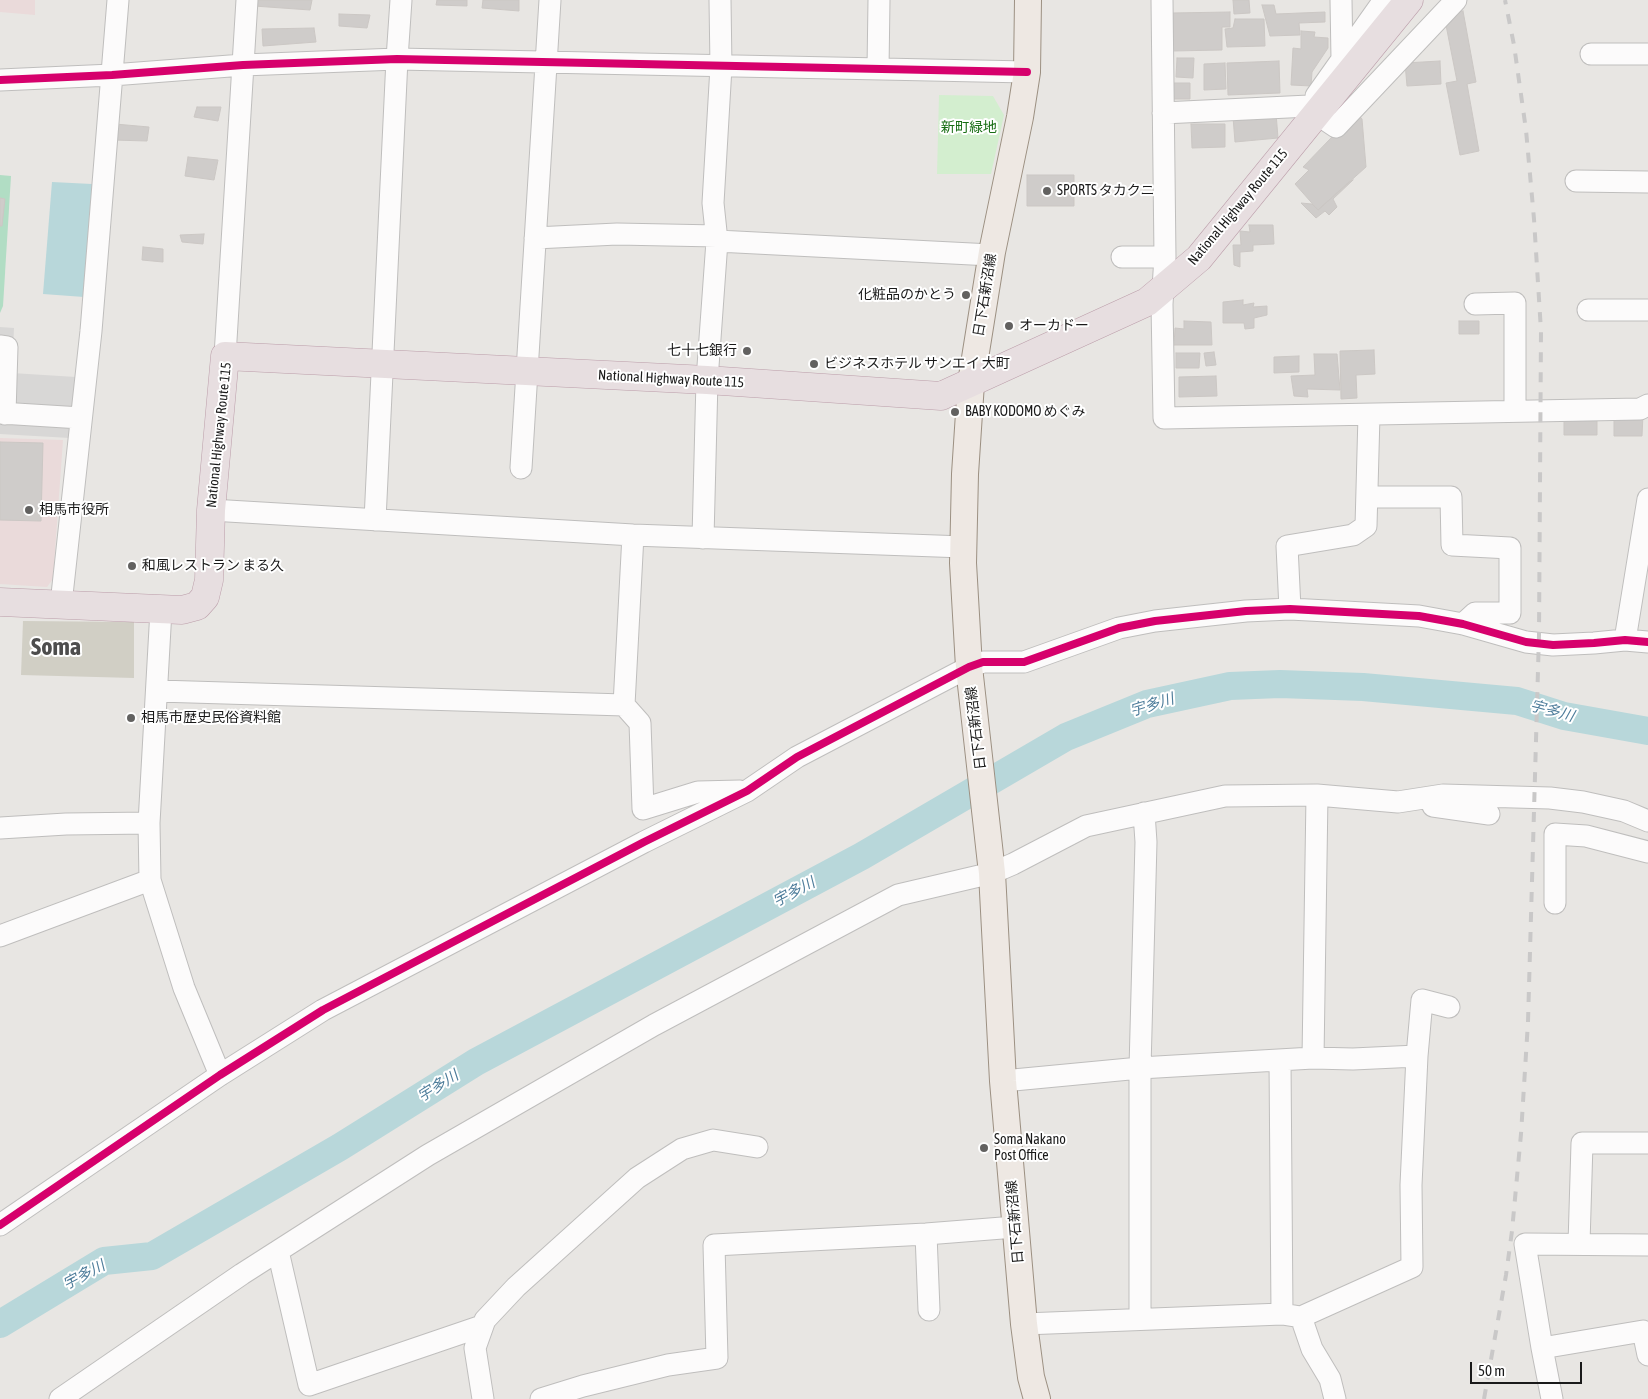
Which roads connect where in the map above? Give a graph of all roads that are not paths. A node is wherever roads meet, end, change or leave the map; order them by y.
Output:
1 (118, 0) edge
2 (248, 0) edge
3 (401, 0) edge
4 (550, 0) edge
5 (720, 0) edge
6 (879, 0) edge
7 (1028, 0) edge
8 (1162, 0) edge
9 (1341, 0) edge
10 (1384, 0) edge
11 (1408, 0) edge
12 (1456, 0) edge
13 (1591, 54) dead end
14 (1648, 54) edge
15 (397, 59) junction
16 (1342, 59) junction
17 (546, 62) junction
18 (243, 65) junction
19 (721, 67) junction
20 (878, 69) junction
21 (1027, 72) junction
22 (112, 74) junction
23 (0, 80) edge
24 (1315, 112) junction
25 (1163, 113) junction
26 (1576, 181) dead end
27 (1648, 182) edge
28 (535, 238) junction
29 (717, 238) junction
30 (991, 255) junction
31 (1122, 257) dead end
32 (1165, 257) junction
33 (1163, 288) junction
34 (1475, 304) dead end
35 (1588, 310) dead end
36 (1648, 310) edge
37 (0, 346) edge
38 (225, 356) junction
39 (382, 363) junction
40 (527, 371) junction
41 (707, 380) junction
42 (971, 383) junction
43 (1648, 405) edge
44 (1515, 411) junction
45 (2, 413) edge
46 (1369, 414) junction
47 (81, 418) junction
48 (521, 468) dead end
49 (1368, 497) junction
50 (1648, 499) edge
51 (211, 510) junction
52 (375, 520) junction
53 (633, 535) junction
54 (703, 538) junction
55 (964, 547) junction
56 (1642, 572) edge
57 (0, 602) edge
58 (61, 604) junction
59 (1290, 609) junction
60 (161, 610) junction
61 (1463, 624) junction
62 (1625, 640) junction
63 (1648, 642) edge
64 (969, 671) junction
65 (158, 691) junction
66 (624, 705) junction
67 (747, 791) junction
68 (1317, 795) junction
69 (1398, 802) junction
70 (1144, 813) junction
71 (1489, 814) dead end
72 (1648, 820) edge
73 (149, 823) junction
74 (0, 828) edge
75 (1648, 852) edge
76 (991, 863) junction
77 (150, 880) junction
78 (1555, 903) dead end
79 (0, 936) edge
80 (1448, 1007) dead end
81 (1417, 1056) junction
82 (1313, 1058) junction
83 (1280, 1061) junction
84 (1140, 1068) junction
85 (220, 1075) junction
86 (1003, 1081) junction
87 (1648, 1143) edge
88 (757, 1147) dead end
89 (0, 1224) edge
90 (1015, 1227) junction
91 (926, 1234) junction
92 (1579, 1244) junction
93 (1648, 1245) edge
94 (278, 1251) junction
95 (930, 1310) dead end
96 (1291, 1315) junction
97 (1140, 1319) junction
98 (1024, 1324) junction
99 (482, 1326) junction
100 (1542, 1348) junction
101 (1648, 1355) edge
102 (60, 1399) edge
103 (482, 1399) edge
104 (541, 1399) edge
105 (1037, 1399) edge
106 (1334, 1399) edge
107 (1552, 1399) edge

1 - 22 street
2 - 18 street
3 - 15 street
4 - 17 street
5 - 19 street
6 - 20 street
7 - 21 main road, 日下石新沼線
8 - 25 street
9 - 16 street
10 - 16 street
11 - 33 highway, National Highway Route 115
12 - 24 street
13 - 14 street
15 - 17 street
15 - 18 street
15 - 39 street
16 - 24 street
17 - 19 street
17 - 28 street
18 - 22 street
18 - 38 street
19 - 20 street
19 - 29 street
20 - 21 street
21 - 30 main road, 日下石新沼線
22 - 23 street
22 - 47 street
24 - 25 street
25 - 32 street
26 - 27 street
28 - 29 street
28 - 40 street
29 - 30 street
29 - 41 street
30 - 42 main road, 日下石新沼線
31 - 32 street
32 - 33 street
33 - 42 highway, National Highway Route 115
33 - 46 street
34 - 44 street
35 - 36 street
37 - 45 street
38 - 39 highway, National Highway Route 115
38 - 51 highway, National Highway Route 115
39 - 40 highway, National Highway Route 115
39 - 52 street
40 - 41 highway, National Highway Route 115
40 - 48 street
41 - 42 highway, National Highway Route 115
41 - 54 street
42 - 55 main road, 日下石新沼線
43 - 44 street
44 - 46 street
45 - 47 street
46 - 49 street
47 - 58 street
49 - 59 street
49 - 61 street
50 - 56 street
51 - 52 street
51 - 60 highway, National Highway Route 115
52 - 53 street
53 - 54 street
53 - 66 street
54 - 55 street
55 - 64 main road, 日下石新沼線
56 - 62 street
57 - 58 highway, National Highway Route 115
58 - 60 highway, National Highway Route 115
59 - 61 street
59 - 64 street
60 - 65 street
61 - 62 street
62 - 63 street
64 - 67 street
64 - 76 main road, 日下石新沼線
65 - 66 street
65 - 73 street
66 - 67 street
67 - 85 street
68 - 69 street
68 - 70 street
68 - 82 street
69 - 71 street
69 - 72 street
70 - 76 street
70 - 84 street
73 - 74 street
73 - 77 street
75 - 78 street
76 - 86 main road, 日下石新沼線
76 - 94 street
77 - 79 street
77 - 85 street
80 - 81 street
81 - 82 street
81 - 96 street
82 - 83 street
83 - 84 street
83 - 96 street
84 - 86 street
84 - 97 street
85 - 89 street
86 - 90 main road, 日下石新沼線
87 - 92 street
88 - 99 street
90 - 91 street
90 - 98 main road, 日下石新沼線
91 - 95 street
91 - 104 street
92 - 93 street
92 - 100 street
94 - 99 street
94 - 102 street
96 - 97 street
96 - 106 street
97 - 98 street
98 - 105 main road, 日下石新沼線
99 - 103 street
100 - 101 street
100 - 107 street

